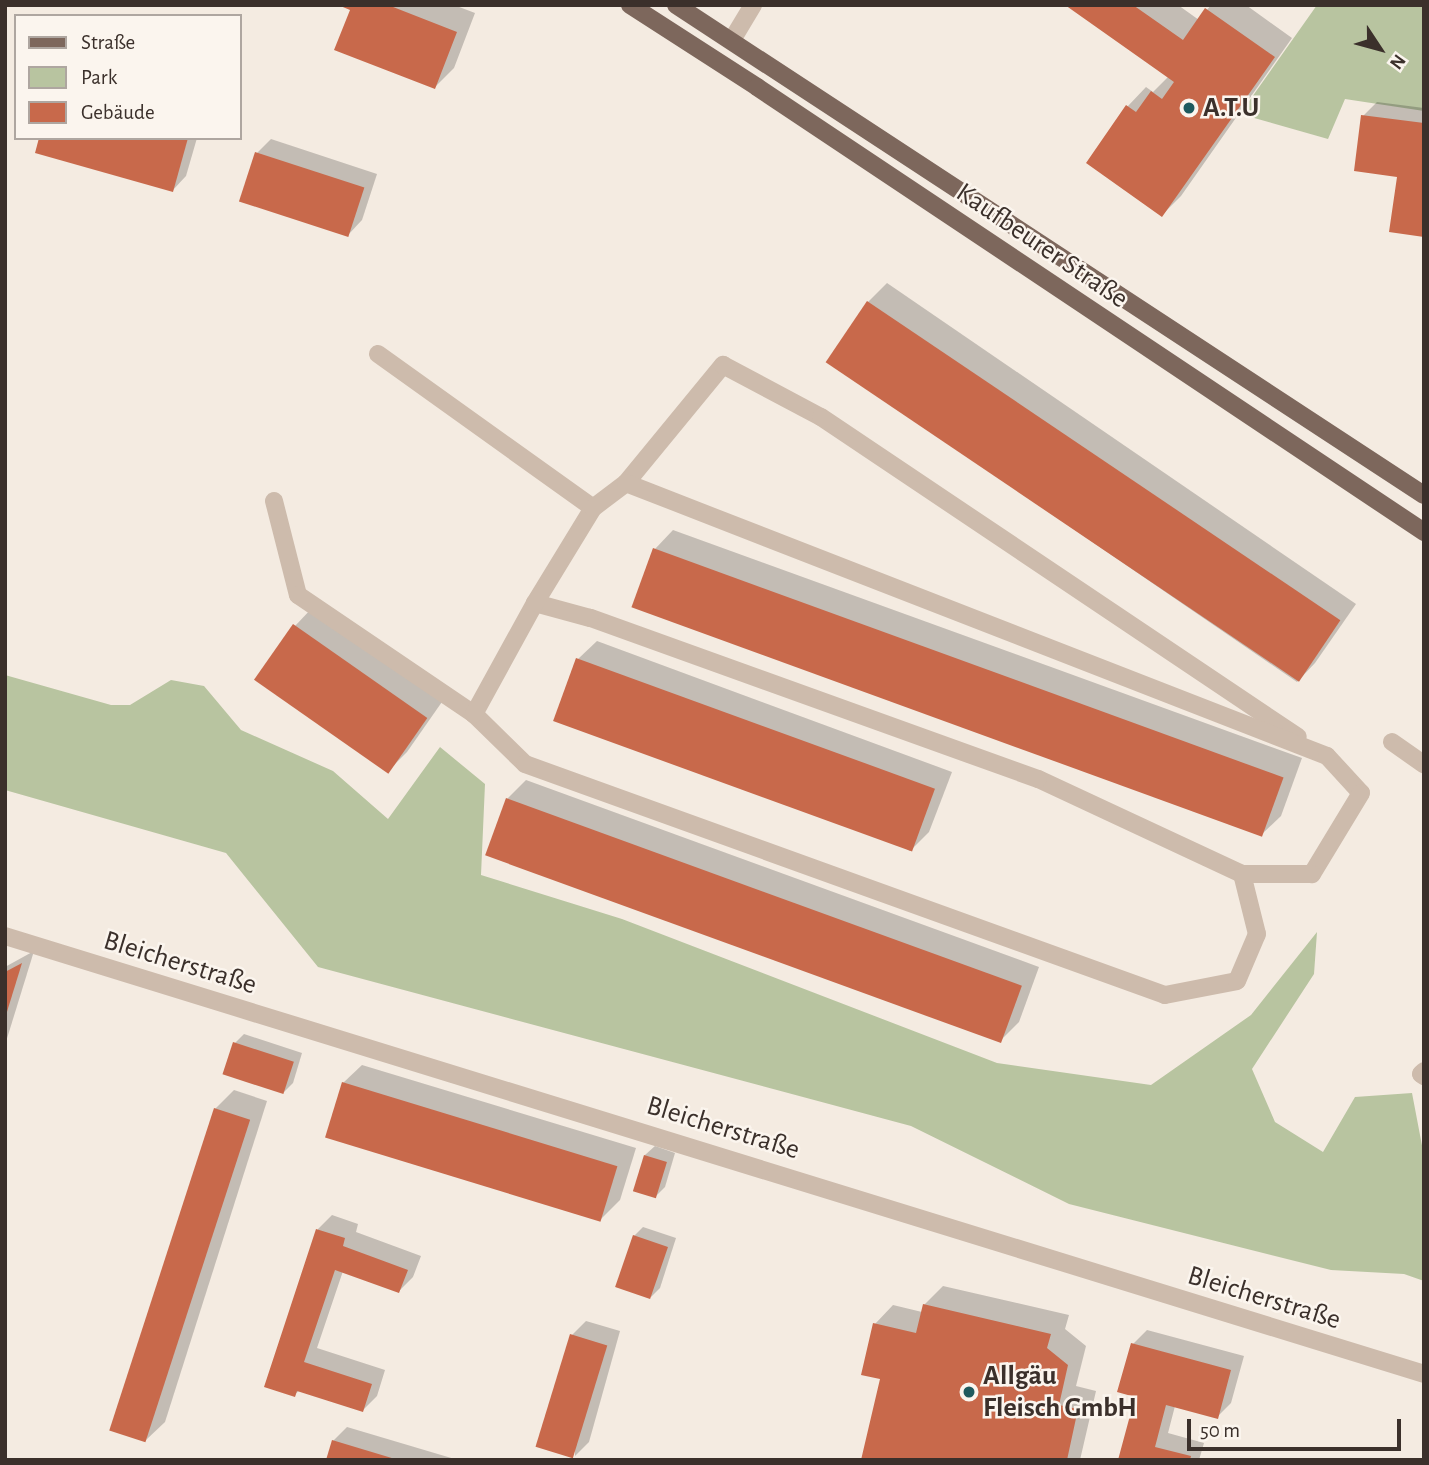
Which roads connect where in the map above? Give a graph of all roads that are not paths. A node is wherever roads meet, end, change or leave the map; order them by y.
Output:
1 (630, 5) edge
2 (676, 5) edge
3 (753, 5) edge
4 (732, 40) junction
5 (378, 354) dead end
6 (626, 483) junction
7 (1424, 495) edge
8 (274, 501) dead end
9 (593, 508) junction
10 (1424, 532) edge
11 (536, 603) junction
12 (474, 714) junction
13 (1392, 742) dead end
14 (1327, 756) junction
15 (1424, 764) edge
16 (1242, 874) junction
17 (5, 936) edge
18 (1424, 1374) edge

1 - 10 main road, Kaufbeurer Straße
2 - 4 main road, Kaufbeurer Straße
3 - 4 street
4 - 7 main road, Kaufbeurer Straße
5 - 9 street
6 - 9 street
6 - 14 street
6 - 14 street
8 - 12 street
9 - 11 street
11 - 12 street
11 - 16 street
12 - 16 street
13 - 15 street
14 - 16 street
17 - 18 street, Bleicherstraße

